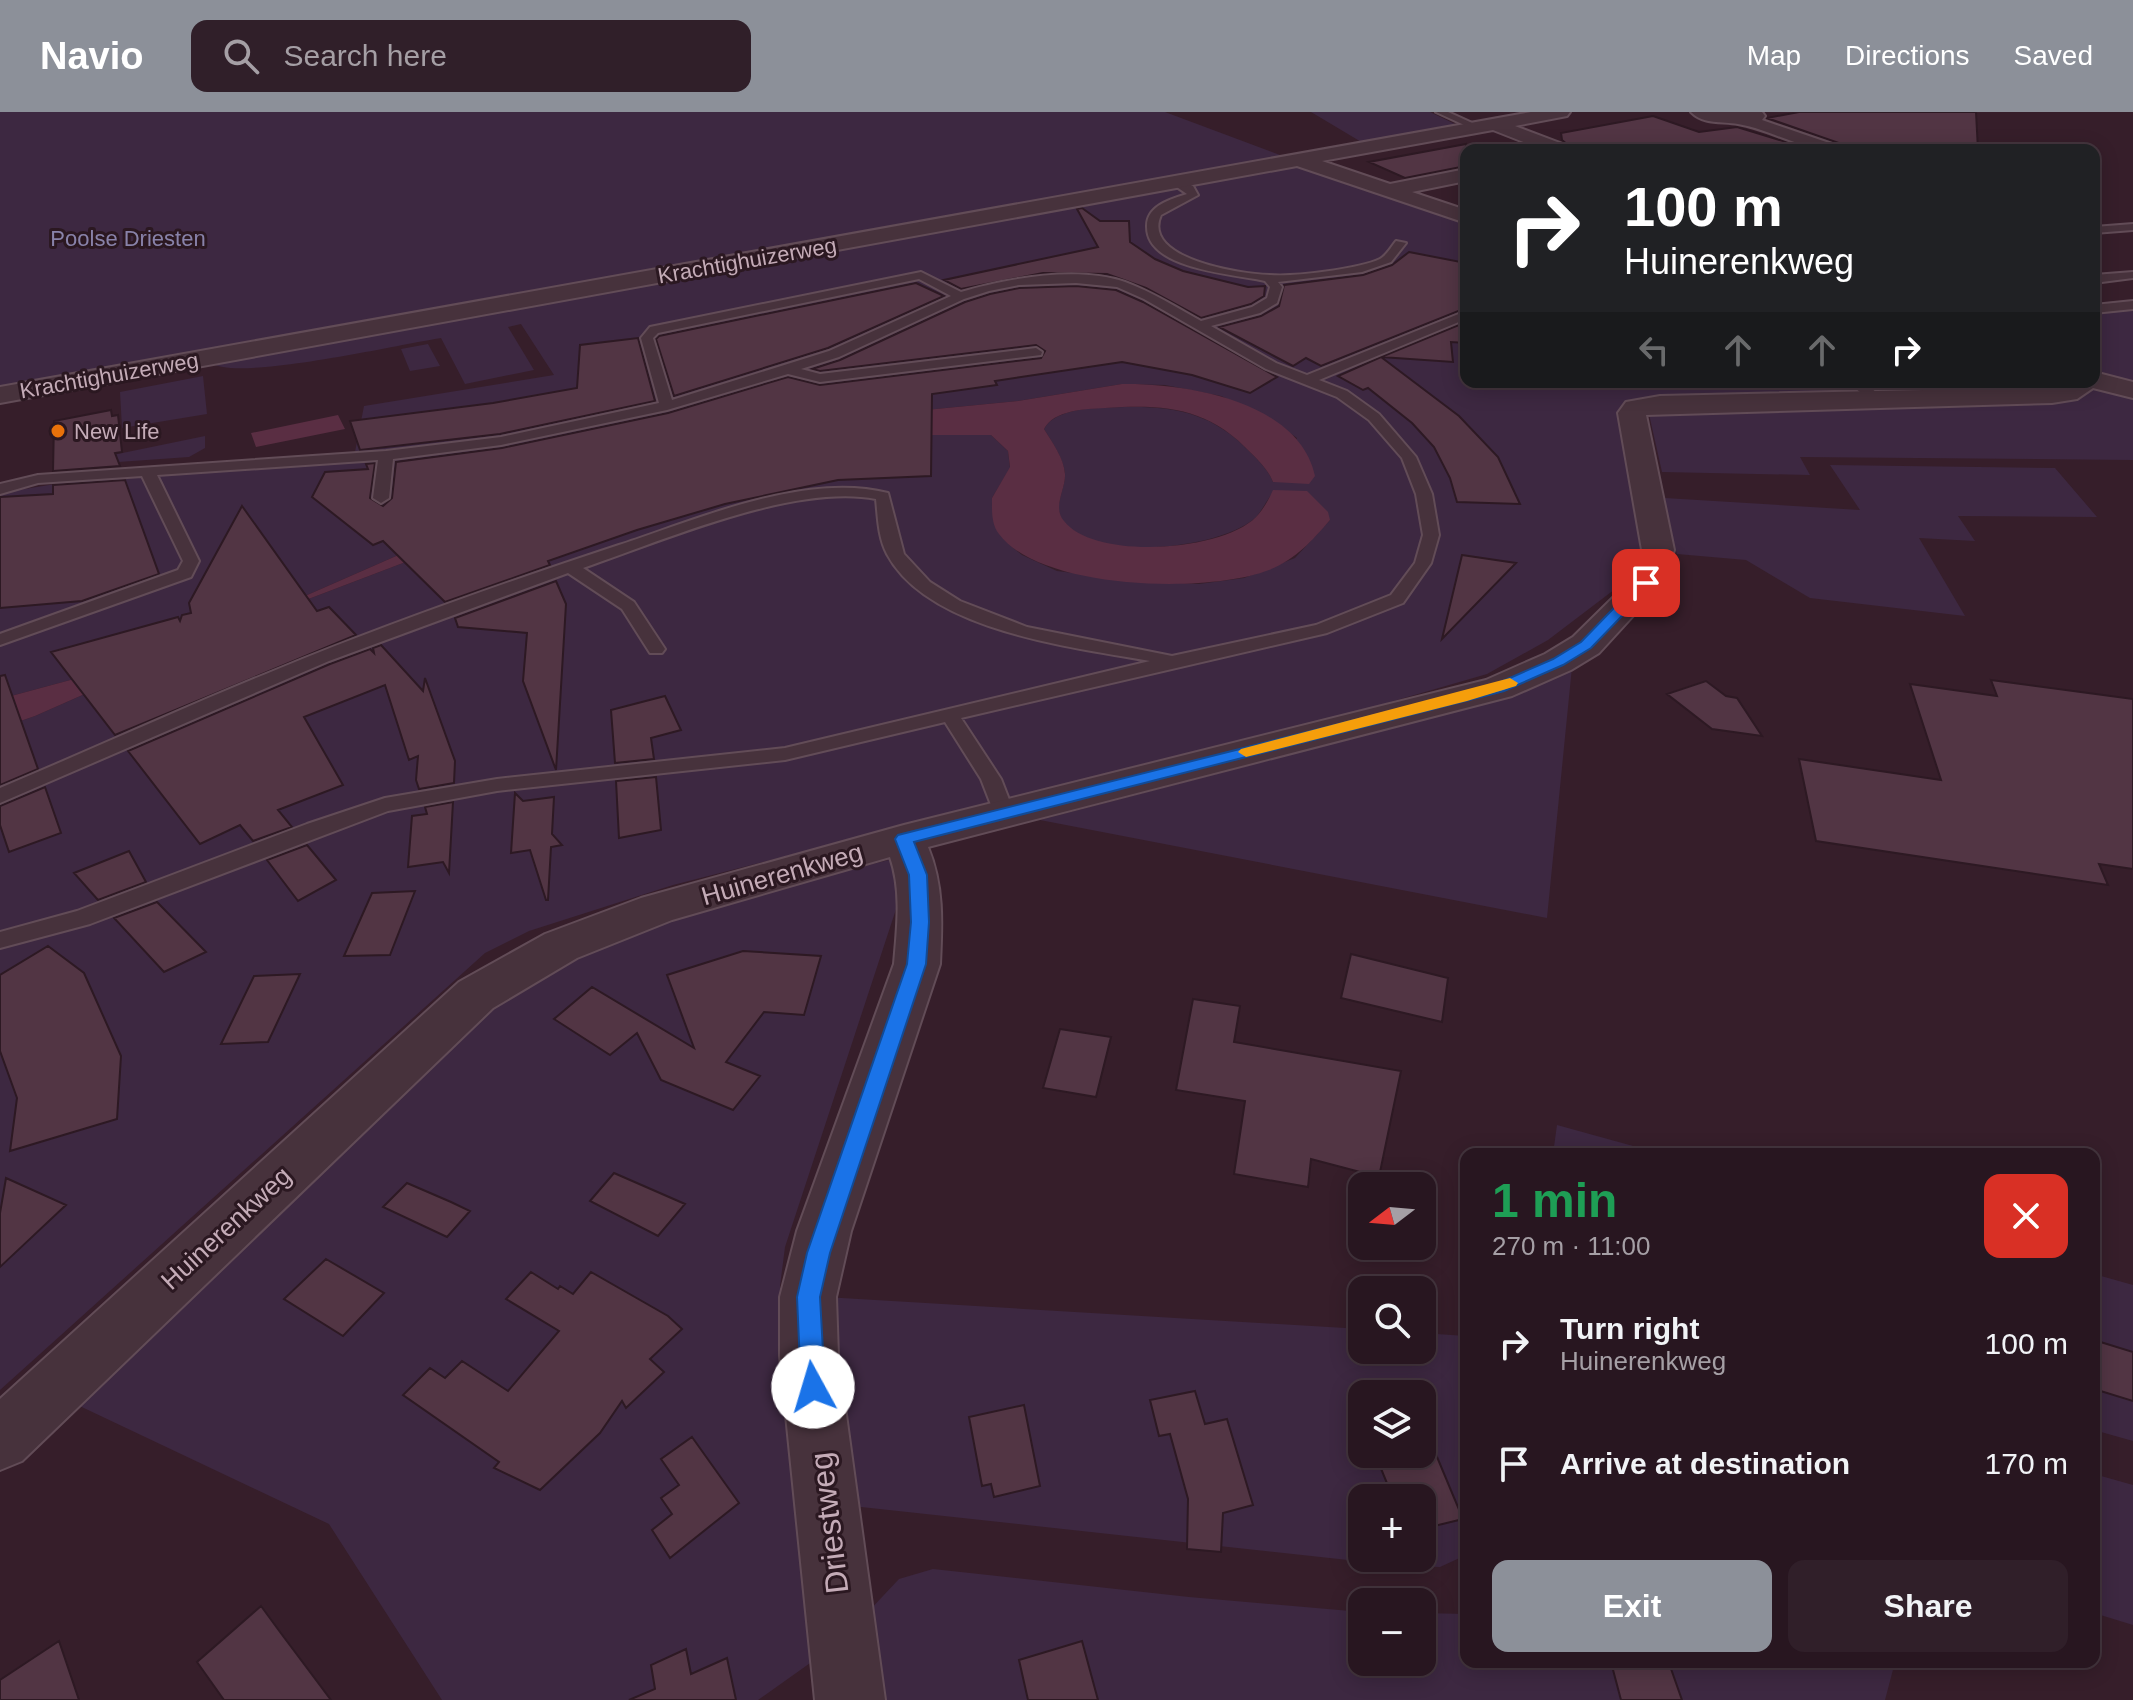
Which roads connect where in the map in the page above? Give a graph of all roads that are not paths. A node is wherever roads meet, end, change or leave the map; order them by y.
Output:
1 (1440, 112) edge
2 (1561, 112) edge
3 (1700, 112) edge
4 (1744, 116) edge
5 (1485, 126) junction
6 (1542, 144) edge
7 (1814, 144) edge
8 (1298, 159) junction
9 (1460, 176) edge
10 (1175, 181) junction
11 (1388, 190) junction
12 (1460, 215) edge
13 (2133, 227) edge
14 (2100, 230) edge
15 (2100, 231) edge
16 (1400, 243) dead end
17 (2133, 243) edge
18 (2133, 275) edge
19 (2100, 278) edge
20 (1269, 279) junction
21 (960, 296) junction
22 (2133, 305) edge
23 (2100, 308) edge
24 (1460, 317) edge
25 (1198, 326) junction
26 (1036, 352) dead end
27 (788, 370) junction
28 (1310, 379) junction
29 (2100, 382) edge
30 (2075, 388) edge
31 (1866, 390) edge
32 (2133, 390) edge
33 (0, 395) edge
34 (667, 406) junction
35 (386, 455) junction
36 (147, 471) junction
37 (0, 489) edge
38 (381, 498) dead end
39 (570, 567) junction
40 (0, 640) edge
41 (656, 649) dead end
42 (1174, 661) junction
43 (949, 713) junction
44 (0, 796) edge
45 (1005, 815) junction
46 (904, 839) junction
47 (0, 940) edge
48 (0, 1440) edge
49 (850, 1700) edge

1 - 5 lane
2 - 5 street, Krachtighuizerweg
3 - 4 street
4 - 7 street
5 - 6 street
5 - 8 street, Krachtighuizerweg
8 - 10 street, Krachtighuizerweg
8 - 11 street
9 - 11 street
10 - 20 lane
10 - 33 street, Krachtighuizerweg
11 - 12 street
13 - 14 lane
15 - 17 lane
16 - 20 lane
18 - 19 lane
20 - 25 lane
21 - 25 lane
21 - 27 lane
21 - 34 lane
22 - 23 lane
24 - 28 lane
25 - 28 lane
26 - 27 lane
27 - 34 lane
28 - 42 lane
29 - 32 street
30 - 31 street, Huinerenkweg
31 - 45 street, Huinerenkweg
34 - 35 lane
35 - 36 lane
35 - 38 lane
36 - 37 lane
36 - 40 lane
39 - 41 lane
39 - 42 lane
39 - 44 lane
42 - 43 lane
43 - 45 lane
43 - 47 lane
45 - 46 street, Huinerenkweg
46 - 48 street, Huinerenkweg
46 - 49 street, Driestweg

